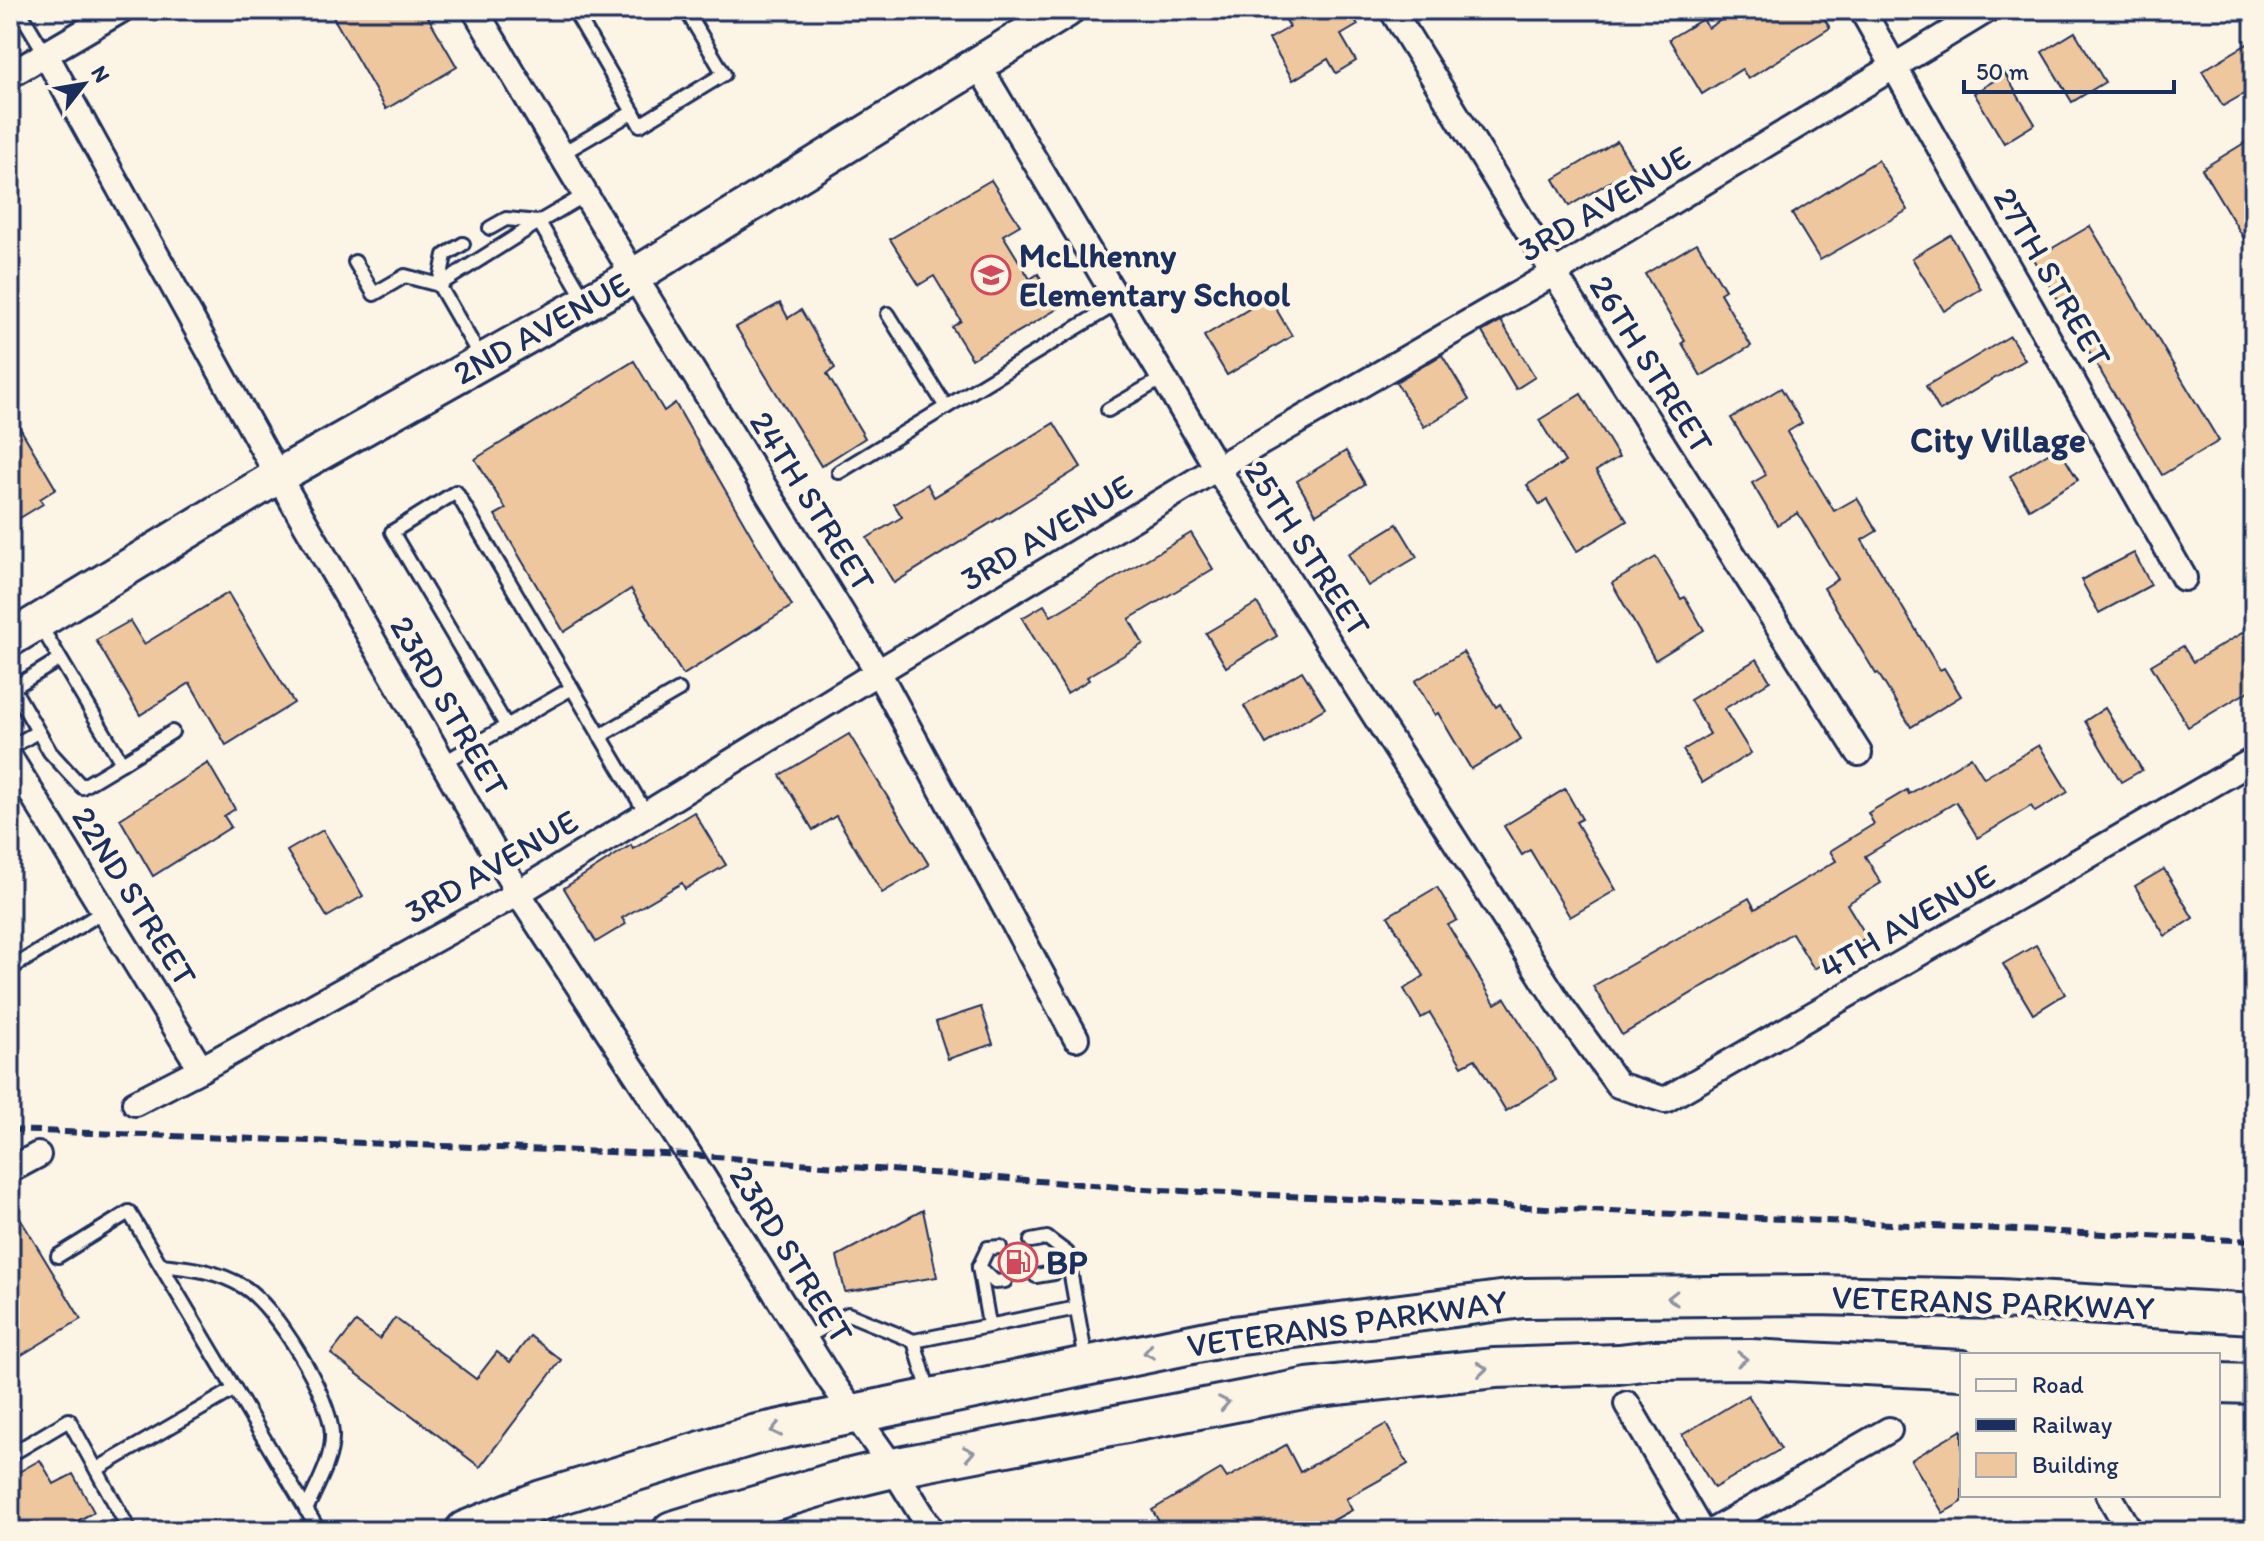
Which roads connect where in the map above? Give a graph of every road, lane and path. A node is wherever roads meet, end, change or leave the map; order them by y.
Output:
1 (19, 10) edge
2 (121, 10) edge
3 (475, 10) edge
4 (574, 10) edge
5 (686, 10) edge
6 (1066, 10) edge
7 (1392, 10) edge
8 (1862, 10) edge
9 (1987, 10) edge
10 (46, 55) junction
11 (977, 63) junction
12 (1894, 66) junction
13 (10, 75) edge
14 (633, 112) junction
15 (561, 154) junction
16 (585, 195) junction
17 (539, 222) junction
18 (490, 228) dead end
19 (463, 244) dead end
20 (355, 262) dead end
21 (1554, 273) junction
22 (634, 276) junction
23 (439, 285) junction
24 (1119, 302) junction
25 (587, 303) junction
26 (888, 314) dead end
27 (483, 361) junction
28 (1163, 378) junction
29 (946, 407) junction
30 (1108, 410) dead end
31 (1217, 468) junction
32 (839, 472) dead end
33 (278, 476) junction
34 (2184, 578) dead end
35 (24, 630) edge
36 (60, 659) junction
37 (878, 672) junction
38 (572, 688) junction
39 (679, 690) dead end
40 (80, 692) junction
41 (67, 700) dead end
42 (37, 723) junction
43 (99, 723) junction
44 (507, 727) junction
45 (86, 731) dead end
46 (172, 732) dead end
47 (600, 736) junction
48 (1859, 753) dead end
49 (10, 757) edge
50 (2254, 760) edge
51 (122, 763) junction
52 (443, 763) junction
53 (646, 813) junction
54 (518, 893) junction
55 (104, 911) junction
56 (10, 969) edge
57 (1076, 1038) dead end
58 (1598, 1059) joint
59 (201, 1069) junction
60 (135, 1103) dead end
61 (38, 1155) dead end
62 (10, 1170) edge
63 (1031, 1241) dead end
64 (1000, 1247) dead end
65 (1067, 1253) junction
66 (58, 1256) dead end
67 (161, 1265) junction
68 (979, 1267) junction
69 (1036, 1276) dead end
70 (1005, 1281) dead end
71 (1077, 1308) junction
72 (2254, 1314) edge
73 (989, 1324) junction
74 (805, 1338) junction
75 (914, 1341) junction
76 (1087, 1365) junction
77 (1960, 1370) edge
78 (2220, 1383) edge
79 (2254, 1384) edge
80 (235, 1389) junction
81 (931, 1399) junction
82 (1627, 1404) dead end
83 (853, 1413) junction
84 (1889, 1430) dead end
85 (10, 1455) edge
86 (893, 1468) junction
87 (97, 1469) junction
88 (2110, 1497) edge
89 (306, 1510) junction
90 (130, 1531) edge
91 (319, 1531) edge
92 (465, 1531) edge
93 (672, 1531) edge
94 (932, 1531) edge
95 (1701, 1531) edge
96 (1713, 1531) edge
97 (2130, 1531) edge

1 - 10 lane
2 - 10 street
3 - 15 street, 24TH STREET
4 - 14 lane
5 - 14 lane
6 - 11 main road, 2ND AVENUE
7 - 21 street, 26TH STREET
8 - 12 street, 27TH STREET
9 - 12 street, 3RD AVENUE
10 - 13 street
10 - 33 street, 23RD STREET
11 - 22 main road, 2ND AVENUE
11 - 24 street, 25TH STREET
12 - 21 street, 3RD AVENUE
12 - 34 street, 27TH STREET
14 - 15 lane
15 - 16 street, 24TH STREET
16 - 17 lane
16 - 22 street, 24TH STREET
17 - 18 lane
17 - 23 lane
17 - 25 lane
19 - 23 lane
20 - 23 lane
21 - 31 street, 3RD AVENUE
21 - 48 street, 26TH STREET
22 - 25 main road, 2ND AVENUE
22 - 37 street, 24TH STREET
23 - 27 lane
24 - 28 street, 25TH STREET
24 - 29 lane
25 - 27 main road, 2ND AVENUE
26 - 29 lane
27 - 33 main road, 2ND AVENUE
28 - 30 lane
28 - 31 street, 25TH STREET
29 - 32 lane
31 - 37 street, 3RD AVENUE
31 - 58 street, 25TH STREET
33 - 35 main road, 2ND AVENUE
33 - 52 street, 23RD STREET
35 - 36 lane
36 - 40 lane
36 - 42 lane
37 - 53 street, 3RD AVENUE
37 - 57 street, 24TH STREET
38 - 44 lane
38 - 44 lane
38 - 47 lane
39 - 47 lane
40 - 41 lane
40 - 43 lane
42 - 49 lane
42 - 51 lane
43 - 45 lane
43 - 51 lane
44 - 52 lane
46 - 51 lane
47 - 53 lane
49 - 55 street, 22ND STREET
50 - 58 street, 4TH AVENUE
52 - 54 street, 23RD STREET
53 - 54 street, 3RD AVENUE
54 - 59 street, 3RD AVENUE
54 - 74 street, 23RD STREET
55 - 56 lane
55 - 59 street, 22ND STREET
59 - 60 street, 3RD AVENUE
61 - 62 street
63 - 65 lane
64 - 68 lane
65 - 69 lane
65 - 71 lane
66 - 67 lane
67 - 80 lane
67 - 89 lane
68 - 70 lane
68 - 73 lane
71 - 73 lane
71 - 76 lane
72 -> 76 main road, VETERANS PARKWAY
73 - 75 lane
74 - 75 lane
74 - 83 street, 23RD STREET
75 - 81 lane
76 - 81 main road, VETERANS PARKWAY
86 -> 77 main road, VETERANS PARKWAY
78 - 79 main road
80 - 87 lane
80 - 89 lane
81 - 83 main road, VETERANS PARKWAY
82 - 95 street
83 - 86 street, 23RD STREET
83 -> 92 main road, VETERANS PARKWAY
84 - 96 street
85 - 87 lane
86 - 93 main road, VETERANS PARKWAY
86 - 94 street, 23RD STREET
87 - 90 lane
88 - 97 street
89 - 91 lane

